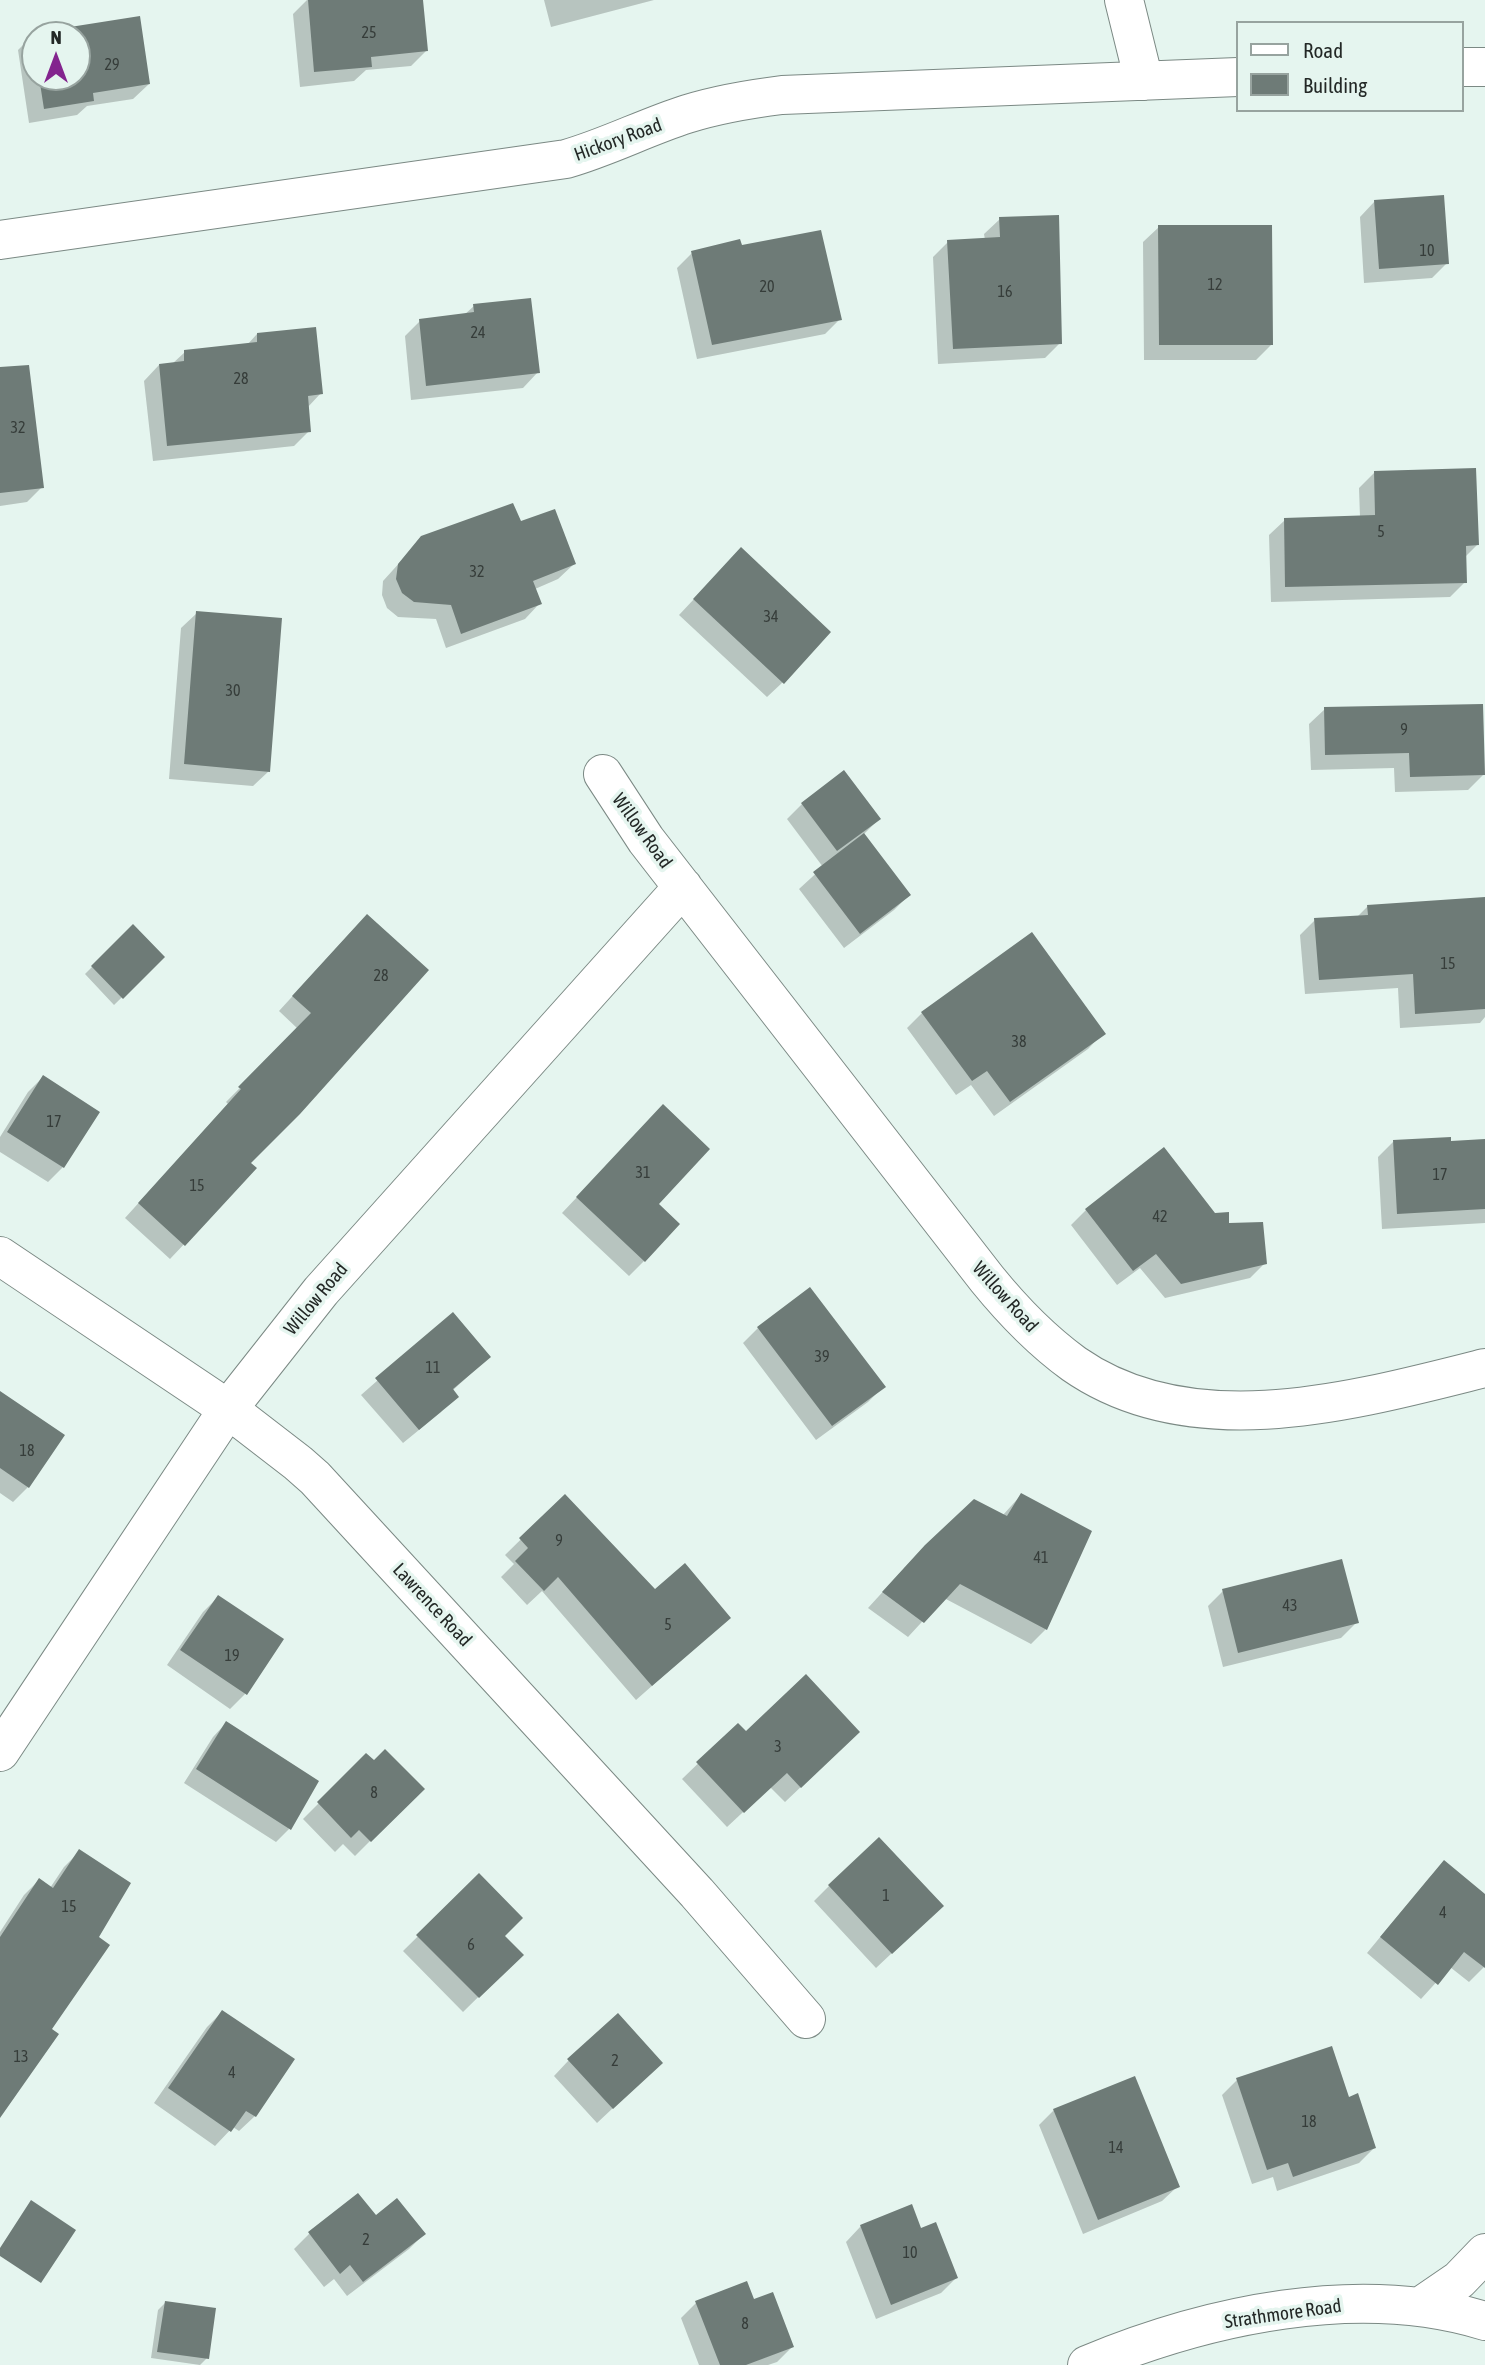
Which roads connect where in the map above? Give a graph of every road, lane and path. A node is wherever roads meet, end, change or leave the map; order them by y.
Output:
1 (1124, 0) edge
2 (1485, 66) edge
3 (1464, 67) edge
4 (1236, 77) edge
5 (1144, 81) junction
6 (0, 240) edge
7 (603, 774) dead end
8 (683, 887) junction
9 (0, 1256) edge
10 (1485, 1368) edge
11 (228, 1409) junction
12 (0, 1752) edge
13 (806, 2019) dead end
14 (1485, 2253) edge
15 (1421, 2306) junction
16 (1485, 2321) edge
17 (1087, 2365) edge

1 - 5 street
2 - 3 street
4 - 5 street, Hickory Road
5 - 6 street, Hickory Road
7 - 8 street, Willow Road
8 - 10 street, Willow Road
8 - 11 street, Willow Road
9 - 11 street, Lawrence Road
11 - 12 street, Willow Road
11 - 13 street, Lawrence Road
14 - 15 street
15 - 16 street, Strathmore Road
15 - 17 street, Strathmore Road

